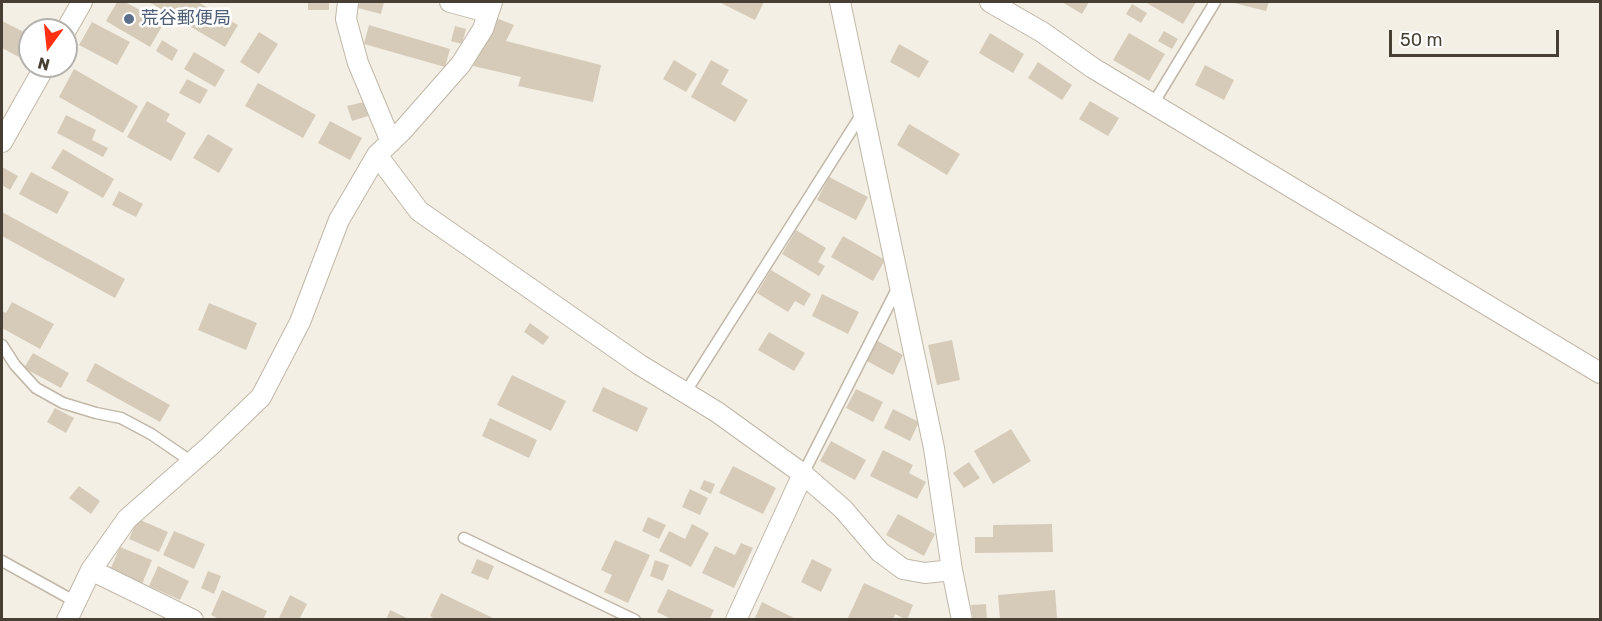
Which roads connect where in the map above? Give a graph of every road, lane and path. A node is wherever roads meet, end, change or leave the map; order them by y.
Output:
1 (82, 2) edge
2 (348, 2) edge
3 (450, 2) edge
4 (840, 2) edge
5 (990, 2) edge
6 (1215, 2) edge
7 (490, 7) edge
8 (73, 18) edge
9 (38, 78) edge
10 (1153, 104) junction
11 (863, 112) junction
12 (2, 142) edge
13 (384, 148) junction
14 (899, 284) junction
15 (2, 345) edge
16 (1600, 372) edge
17 (685, 393) junction
18 (192, 462) junction
19 (803, 474) junction
20 (464, 538) dead end
21 (2, 561) edge
22 (91, 570) junction
23 (952, 570) junction
24 (71, 611) edge
25 (193, 620) edge
26 (635, 620) edge
27 (736, 620) edge
28 (962, 620) edge

1 - 8 street
2 - 13 street
3 - 7 street
4 - 11 street
5 - 10 street
6 - 10 lane
7 - 13 street
9 - 12 street
10 - 16 street
11 - 14 street
11 - 17 lane
13 - 17 street
13 - 18 street
14 - 19 lane
14 - 23 street
15 - 18 lane
17 - 19 street
18 - 22 street
19 - 23 street
19 - 27 street
20 - 26 lane
21 - 24 lane
22 - 24 street
22 - 25 street
23 - 28 street

